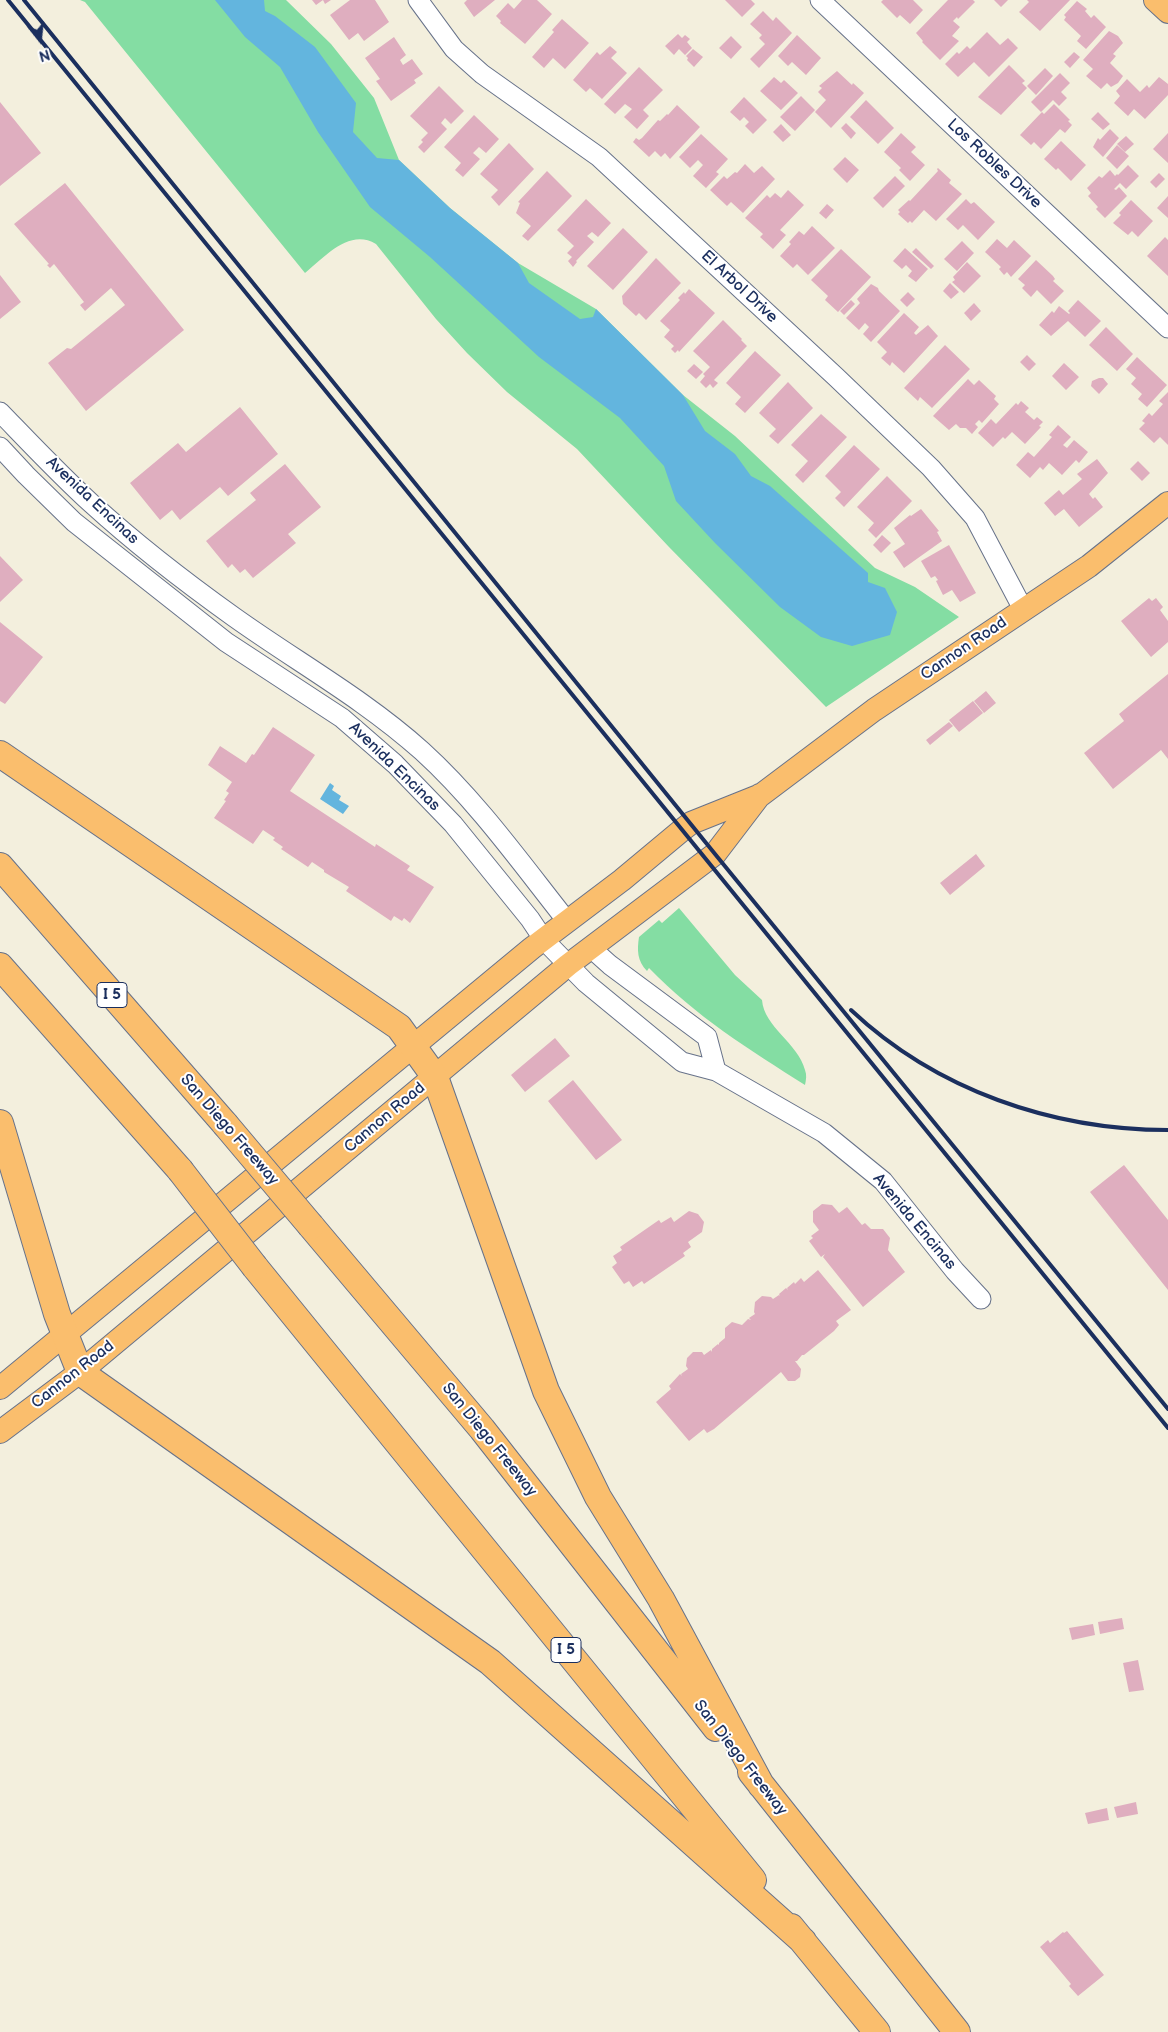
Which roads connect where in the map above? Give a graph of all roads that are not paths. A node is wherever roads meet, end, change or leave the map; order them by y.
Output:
1 (418, 0) edge
2 (820, 0) edge
3 (1155, 0) edge
4 (1168, 12) edge
5 (1168, 328) edge
6 (0, 412) edge
7 (0, 447) edge
8 (1168, 503) edge
9 (1023, 609) junction
10 (0, 754) edge
11 (761, 794) junction
12 (0, 866) edge
13 (566, 922) junction
14 (544, 940) junction
15 (591, 948) junction
16 (568, 965) junction
17 (0, 966) edge
18 (413, 1047) junction
19 (716, 1071) junction
20 (434, 1077) junction
21 (0, 1123) edge
22 (981, 1299) dead end
23 (65, 1336) junction
24 (80, 1372) junction
25 (0, 1388) edge
26 (0, 1432) edge
27 (761, 1785) junction
28 (803, 1941) junction
29 (877, 2032) edge
30 (957, 2032) edge

1 - 9 street, El Arbol Drive
2 - 5 street, Los Robles Drive
3 - 4 main road
6 - 13 street, Avenida Encinas
7 - 14 street, Avenida Encinas
8 - 9 main road, Cannon Road
9 - 11 main road, Cannon Road
10 - 18 highway
11 - 13 main road, Cannon Road
11 - 15 main road, Cannon Road
12 - 27 highway, San Diego Freeway / I 5, bridge
13 - 14 main road, Cannon Road
14 - 16 street, Avenida Encinas
14 - 18 main road, Cannon Road
15 - 16 main road, Cannon Road
15 - 19 street
16 - 19 street, Avenida Encinas
16 - 20 main road, Cannon Road
17 - 28 highway, I 5, bridge
18 - 20 highway
18 - 23 main road, Cannon Road
19 - 22 street, Avenida Encinas
20 - 24 main road, Cannon Road
20 - 27 highway
21 - 23 highway
23 - 24 highway
23 - 25 main road, Cannon Road
24 - 26 main road, Cannon Road
24 - 28 highway
27 - 30 highway, San Diego Freeway / I 5
28 - 29 highway, I 5

